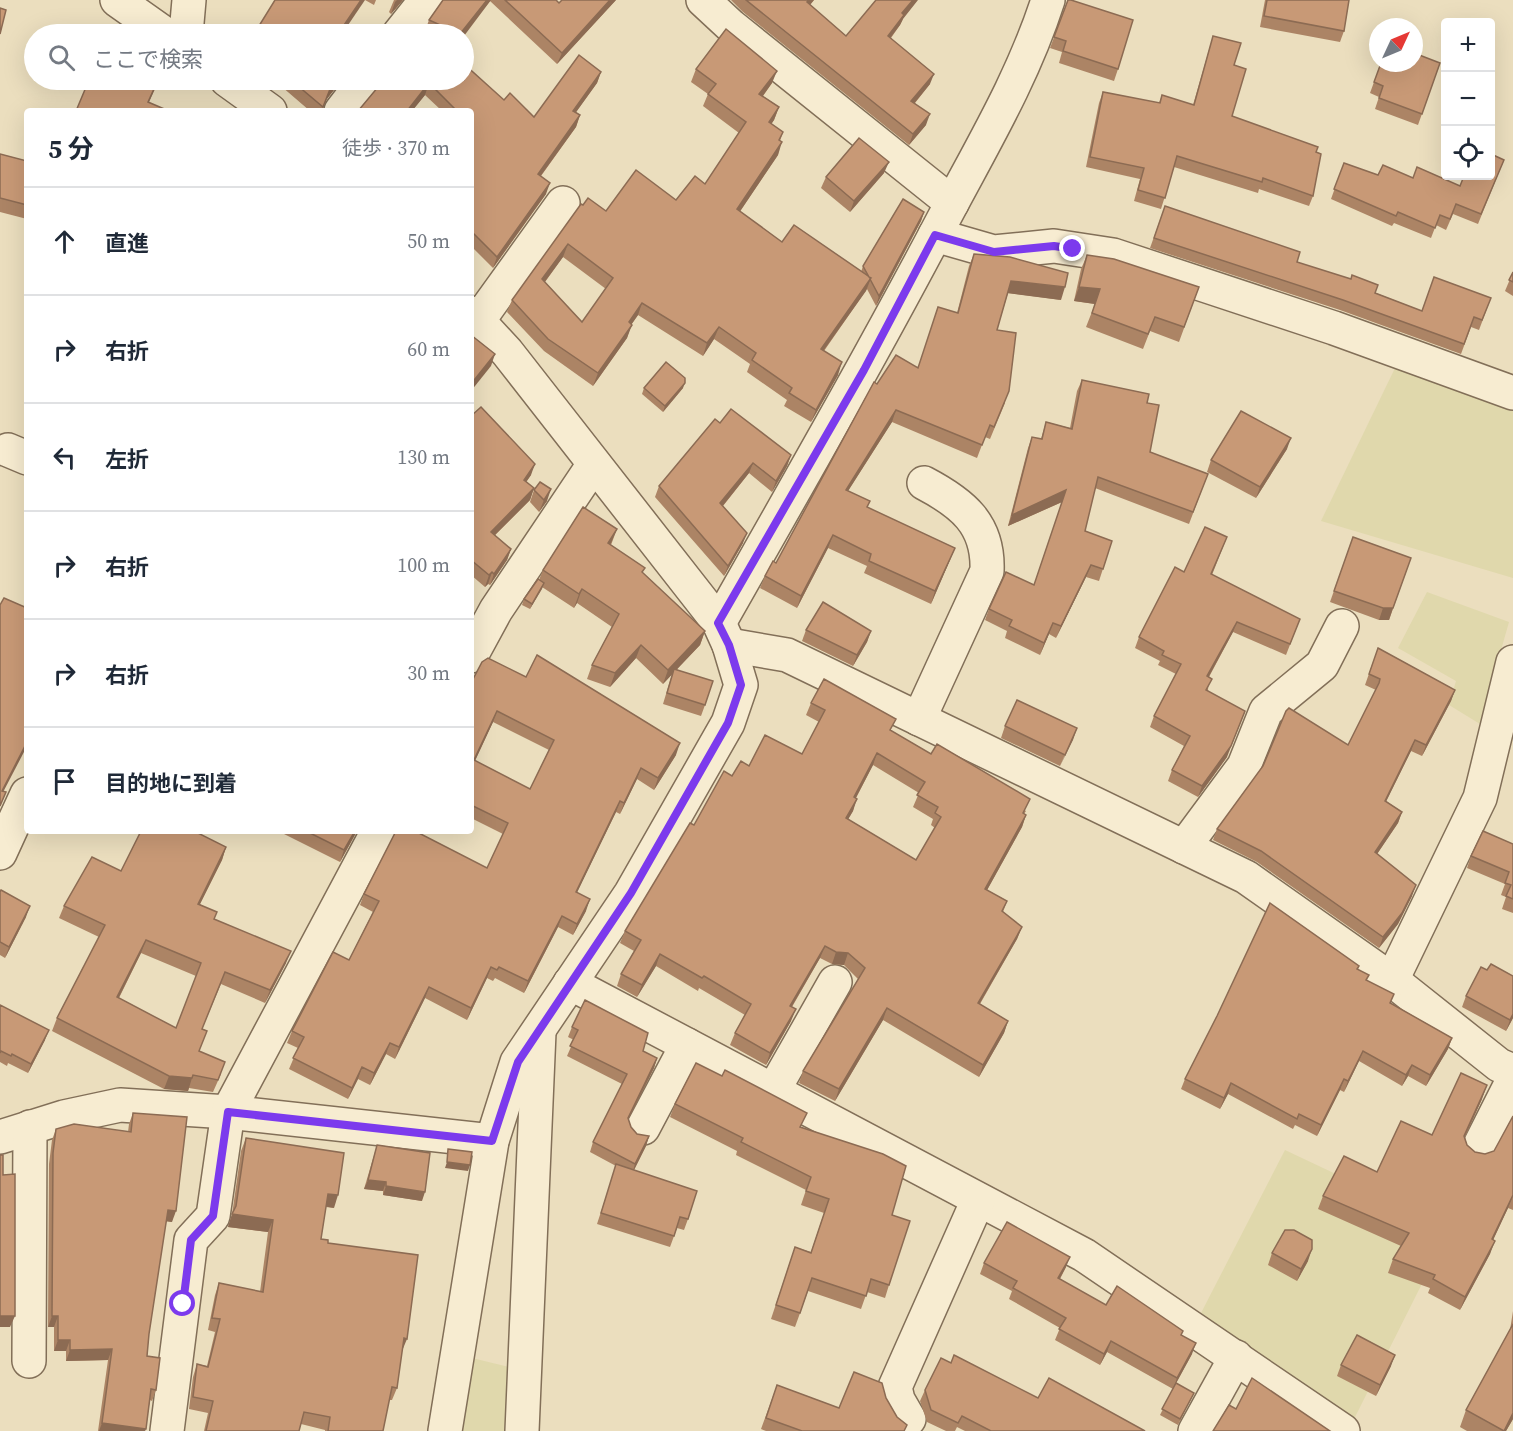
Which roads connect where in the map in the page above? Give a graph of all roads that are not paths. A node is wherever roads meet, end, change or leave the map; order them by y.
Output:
1 (117, 0) edge
2 (189, 0) edge
3 (426, 0) edge
4 (703, 0) edge
5 (1048, 0) edge
6 (151, 24) edge
7 (187, 24) edge
8 (407, 24) edge
9 (241, 90) edge
10 (357, 90) edge
11 (266, 108) edge
12 (343, 108) edge
13 (563, 203) dead end
14 (952, 203) junction
15 (935, 235) junction
16 (475, 317) edge
17 (1513, 393) edge
18 (594, 464) junction
19 (924, 483) dead end
20 (1342, 626) dead end
21 (724, 634) junction
22 (474, 650) edge
23 (1512, 671) edge
24 (919, 719) junction
25 (24, 801) edge
26 (376, 834) edge
27 (1184, 847) junction
28 (0, 853) edge
29 (1392, 980) junction
30 (835, 982) dead end
31 (570, 983) junction
32 (539, 1030) junction
33 (687, 1045) junction
34 (1513, 1071) edge
35 (1513, 1080) edge
36 (773, 1091) junction
37 (228, 1112) junction
38 (643, 1128) dead end
39 (15, 1132) edge
40 (492, 1141) junction
41 (1478, 1149) dead end
42 (978, 1200) junction
43 (1236, 1357) junction
44 (29, 1361) dead end
45 (909, 1419) dead end
46 (167, 1431) edge
47 (445, 1431) edge
48 (522, 1431) edge
49 (1195, 1431) edge
50 (1343, 1431) edge

1 - 6 street
2 - 7 street
3 - 8 street
4 - 14 street
5 - 14 street
9 - 11 street
10 - 12 street
13 - 16 street
14 - 15 street
15 - 17 street
15 - 21 street
16 - 18 street
18 - 21 street
18 - 22 street
19 - 24 street
20 - 27 street
21 - 24 street
21 - 31 street
23 - 29 street
24 - 27 street
25 - 28 street
26 - 37 street
27 - 29 street
29 - 34 street
30 - 36 street
31 - 32 street
31 - 33 street
32 - 40 street
32 - 48 street
33 - 36 street
33 - 38 street
35 - 41 street
36 - 42 street
37 - 39 street
37 - 40 street
37 - 46 street
39 - 44 street
40 - 47 street
42 - 43 street
42 - 45 street
43 - 49 street
43 - 50 street

